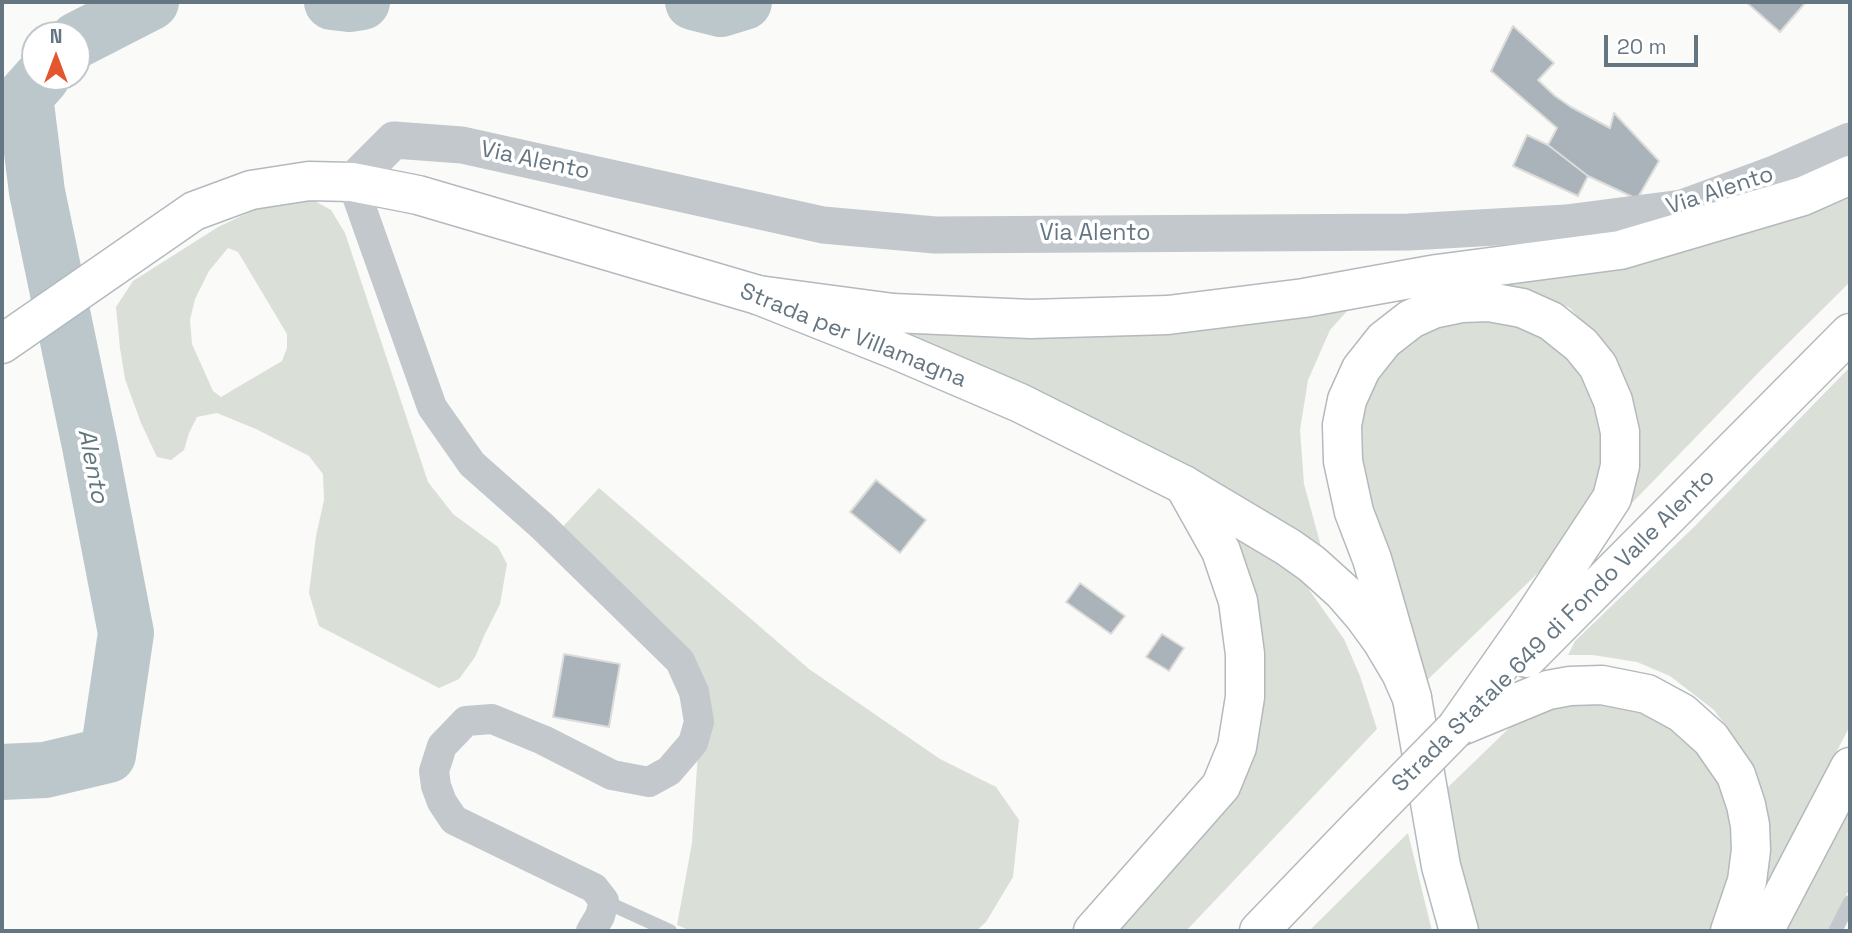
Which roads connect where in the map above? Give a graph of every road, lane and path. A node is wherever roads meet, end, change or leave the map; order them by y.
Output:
1 (1850, 141) edge
2 (1850, 175) edge
3 (352, 183) junction
4 (1437, 274) junction
5 (758, 295) junction
6 (1850, 333) edge
7 (4, 343) edge
8 (1184, 485) junction
9 (1363, 615) junction
10 (1412, 698) junction
11 (1456, 728) junction
12 (1850, 767) edge
13 (604, 901) junction
14 (1850, 902) edge
15 (591, 931) edge
16 (670, 931) edge
17 (1093, 931) edge
18 (1259, 931) edge
19 (1460, 931) edge
20 (1755, 931) edge
21 (1835, 931) edge

1 - 3 street, Via Alento
2 - 4 main road
3 - 5 main road, Strada per Villamagna
3 - 7 main road, Strada per Villamagna
3 - 13 street
4 - 5 main road
4 - 9 main road
5 - 8 main road, Strada per Villamagna
6 - 11 main road, Strada Statale 649 di Fondo Valle Alento
8 - 9 main road, Strada per Villamagna
8 - 17 main road
9 - 10 main road, Strada per Villamagna
10 - 11 main road
10 - 19 main road, Strada per Villamagna
11 - 18 main road, Strada Statale 649 di Fondo Valle Alento, bridge
11 - 20 main road
12 - 20 main road
13 - 15 street
13 - 16 lane
14 - 21 lane

